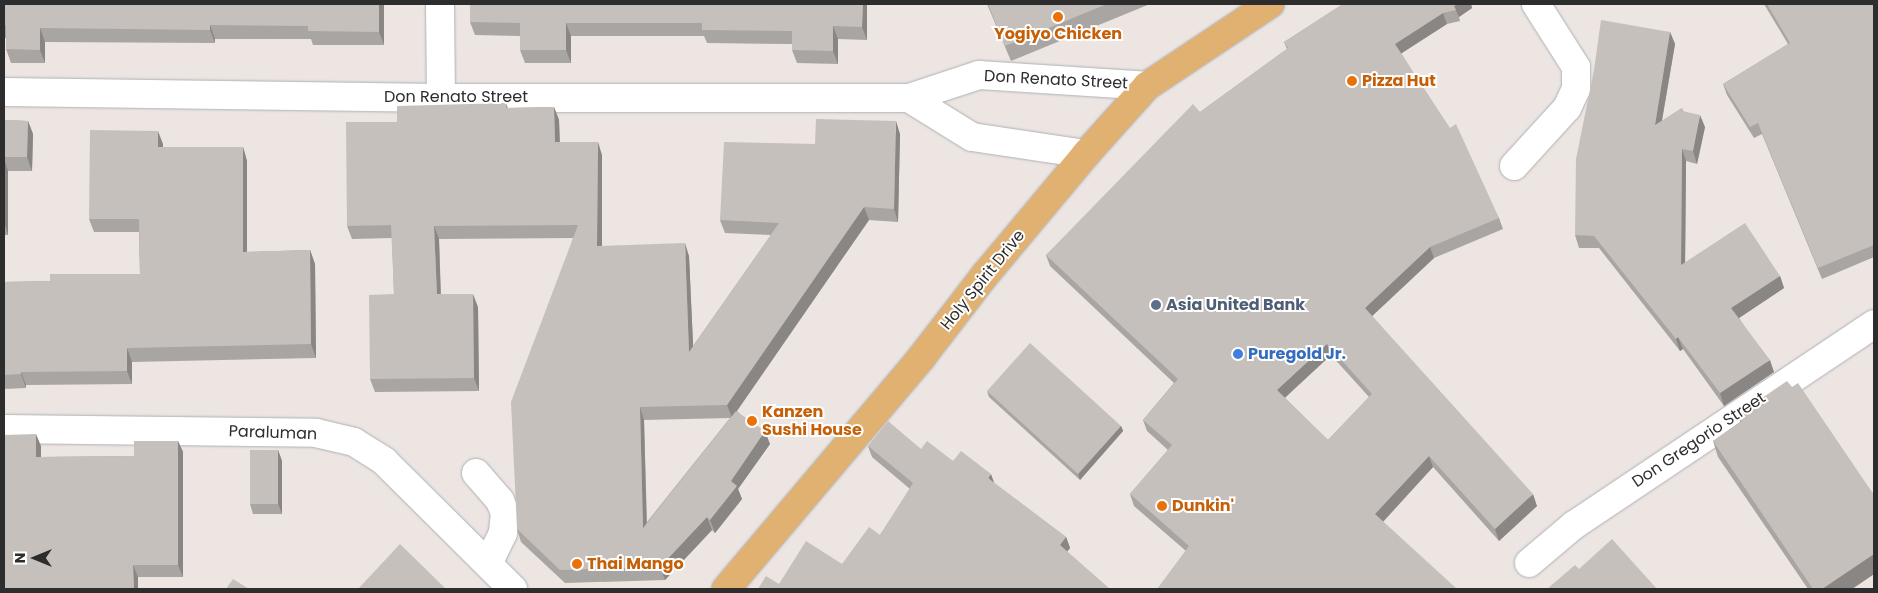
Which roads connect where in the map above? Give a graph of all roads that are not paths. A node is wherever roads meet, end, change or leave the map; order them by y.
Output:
1 (440, 4) edge
2 (1270, 4) edge
3 (1536, 4) edge
4 (1147, 86) junction
5 (4, 92) edge
6 (441, 98) junction
7 (909, 98) junction
8 (1086, 154) junction
9 (1514, 166) dead end
10 (1874, 324) edge
11 (4, 429) edge
12 (476, 473) dead end
13 (1529, 563) dead end
14 (488, 564) junction
15 (513, 589) edge
16 (726, 589) edge

1 - 6 street
2 - 4 main road, Holy Spirit Drive
3 - 9 street
4 - 7 street, Don Renato Street
4 - 8 main road, Holy Spirit Drive
5 - 6 street, Don Renato Street
6 - 7 street, Don Renato Street
7 - 8 street
8 - 16 main road, Holy Spirit Drive
10 - 13 street, Don Gregorio Street
11 - 14 street, Paraluman
12 - 14 street
14 - 15 street, Paraluman

